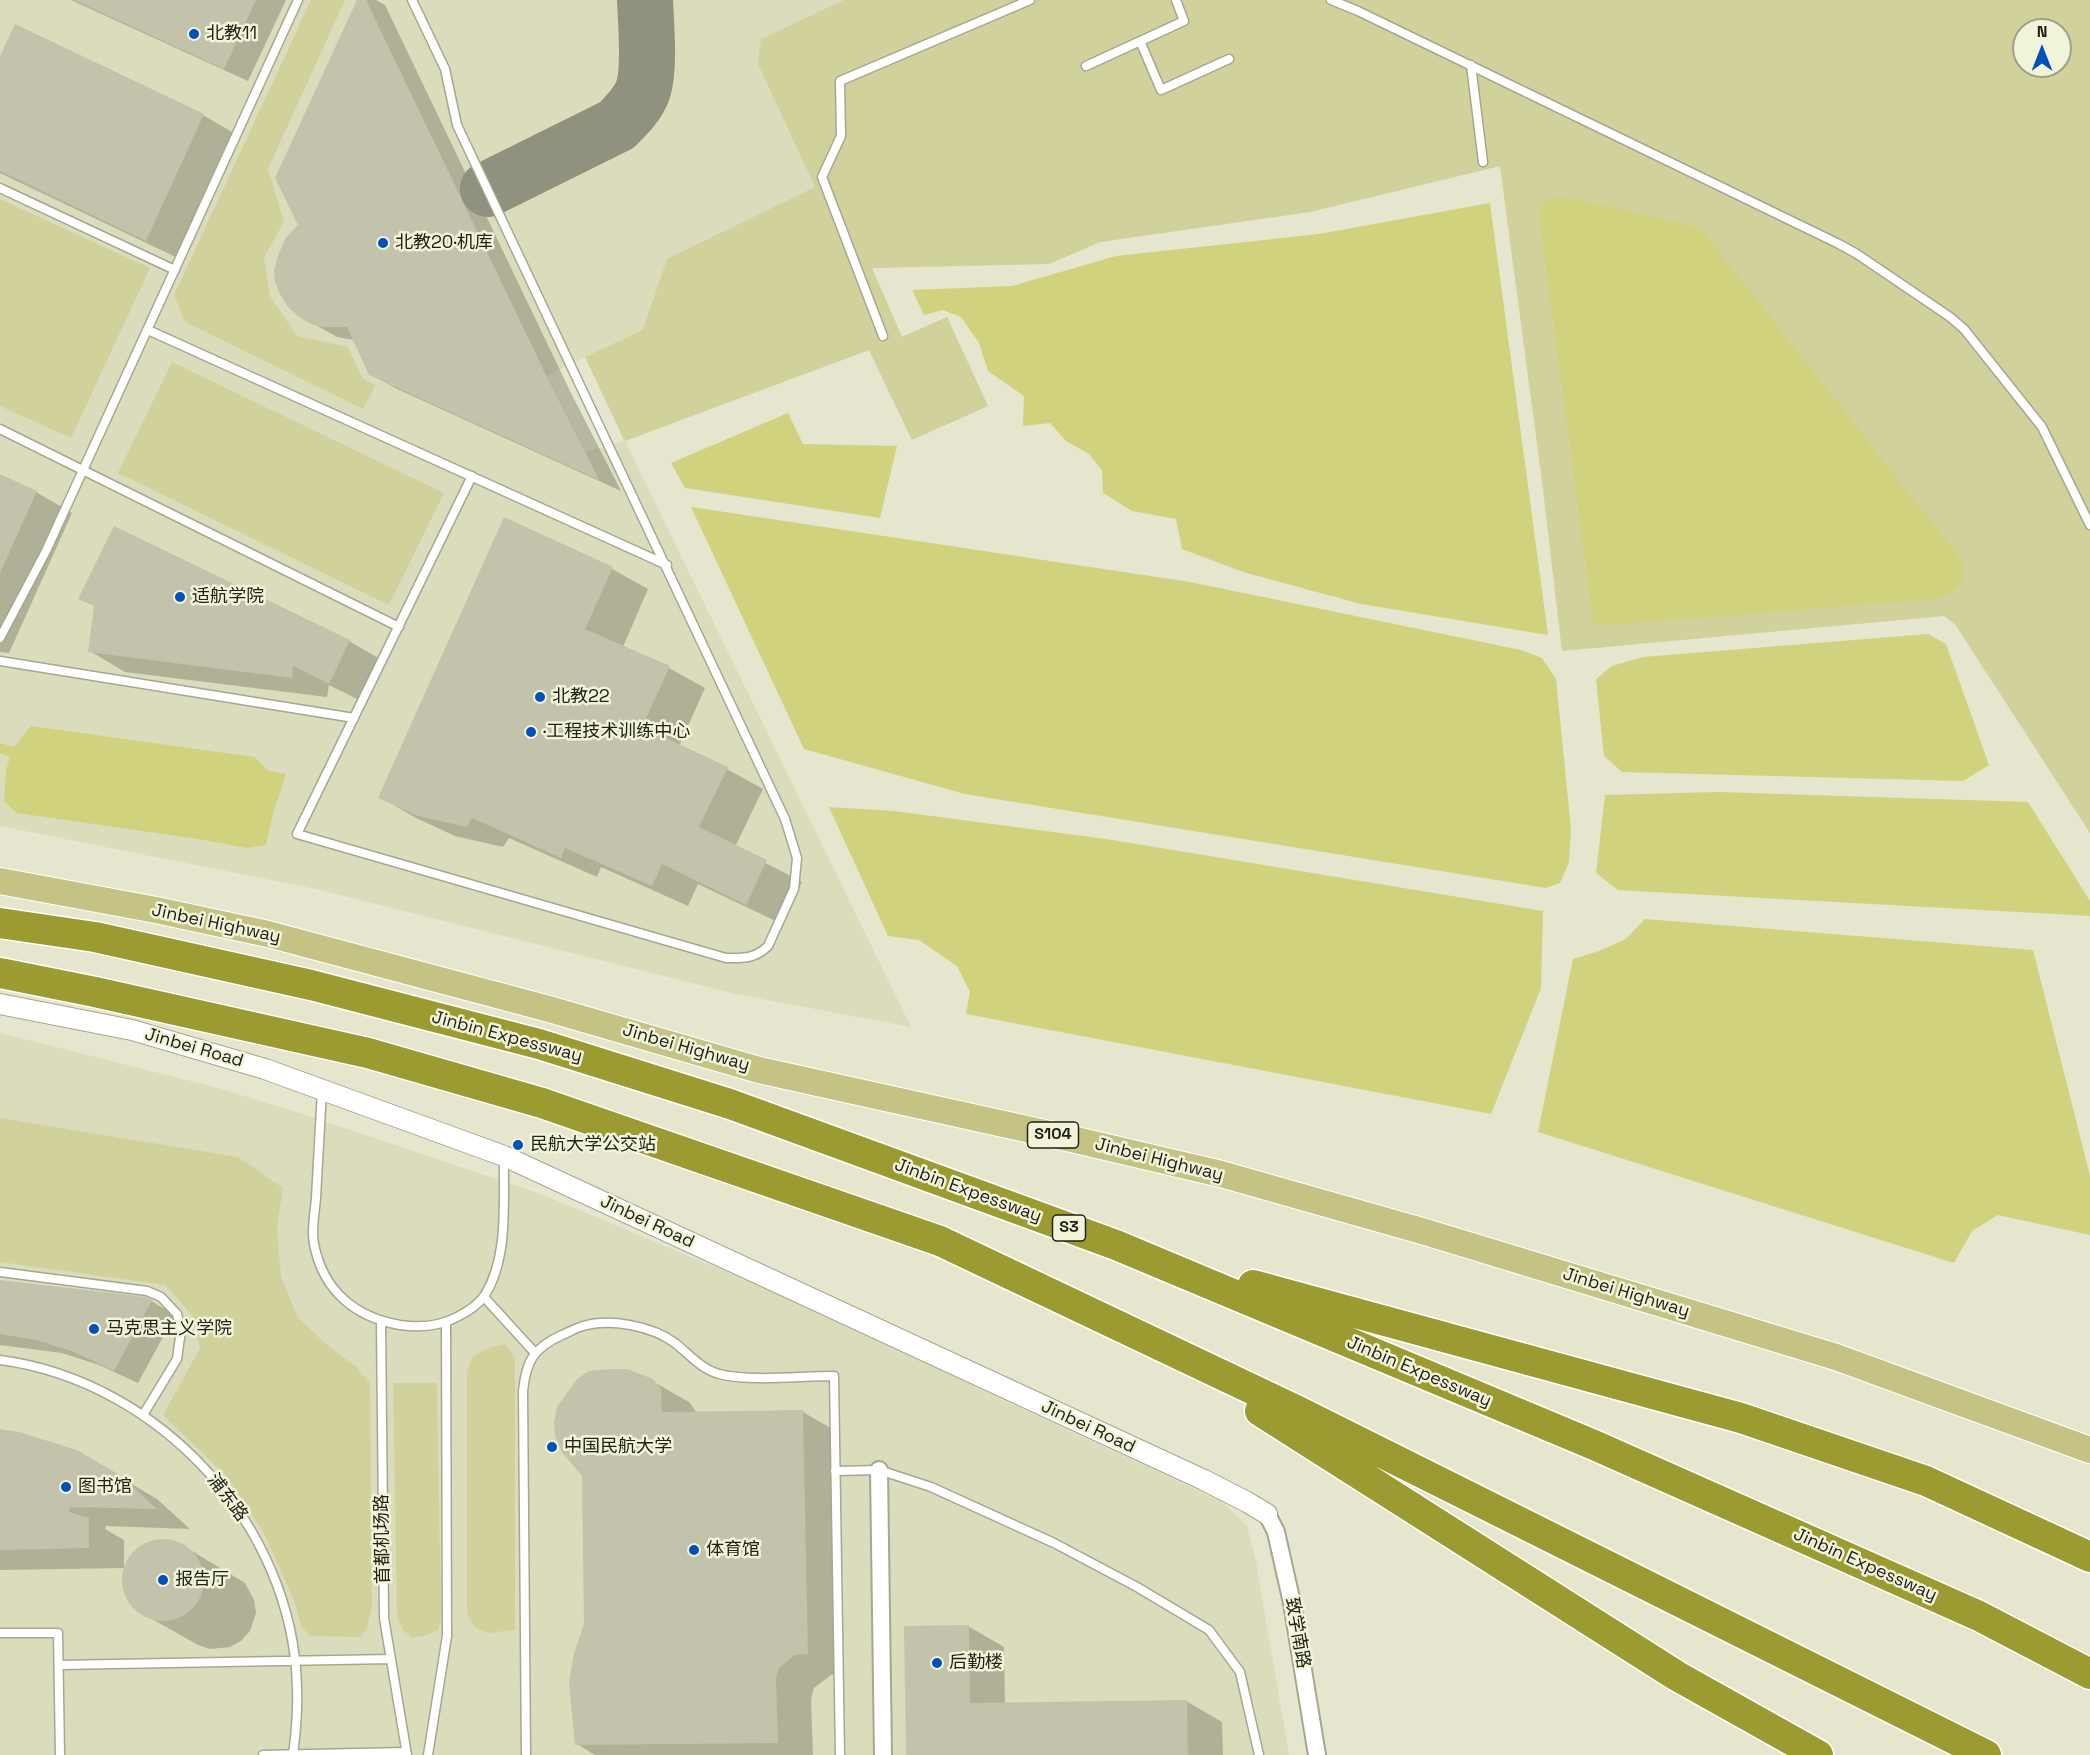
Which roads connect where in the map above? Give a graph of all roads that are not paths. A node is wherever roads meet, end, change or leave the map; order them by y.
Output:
1 (298, 0) edge
2 (412, 0) edge
3 (1030, 0) edge
4 (1176, 0) edge
5 (1331, 0) edge
6 (1140, 41) junction
7 (1229, 59) dead end
8 (1471, 65) junction
9 (1086, 66) dead end
10 (1483, 162) dead end
11 (0, 188) edge
12 (175, 270) junction
13 (148, 330) junction
14 (883, 336) dead end
15 (0, 429) edge
16 (83, 470) junction
17 (472, 477) junction
18 (2090, 525) edge
19 (667, 565) junction
20 (399, 627) junction
21 (0, 638) edge
22 (0, 661) edge
23 (354, 718) junction
24 (0, 870) edge
25 (0, 881) edge
26 (0, 923) edge
27 (0, 973) edge
28 (0, 1004) edge
29 (322, 1089) junction
30 (504, 1156) junction
31 (1116, 1245) junction
32 (0, 1272) edge
33 (483, 1297) junction
34 (381, 1322) junction
35 (446, 1323) junction
36 (1140, 1336) junction
37 (535, 1353) junction
38 (0, 1360) edge
39 (143, 1415) junction
40 (2090, 1436) edge
41 (2090, 1450) edge
42 (879, 1470) junction
43 (835, 1472) junction
44 (1267, 1514) joint
45 (2090, 1557) edge
46 (0, 1633) edge
47 (391, 1659) junction
48 (294, 1661) junction
49 (59, 1665) junction
50 (2090, 1674) edge
51 (406, 1754) edge
52 (60, 1755) edge
53 (263, 1755) edge
54 (293, 1755) edge
55 (428, 1755) edge
56 (526, 1755) edge
57 (840, 1755) edge
58 (883, 1755) edge
59 (1259, 1755) edge
60 (1317, 1755) edge
61 (1818, 1755) edge
62 (1986, 1755) edge

1 - 12 lane
2 - 19 lane
3 - 14 lane
4 - 6 lane
5 - 8 lane
6 - 7 lane
6 - 9 lane
8 - 10 lane
8 - 18 lane
11 - 12 lane
12 - 13 lane
13 - 16 lane
13 - 17 lane
15 - 16 lane
16 - 20 lane
16 - 21 lane
17 - 19 lane
17 - 20 lane
19 - 23 lane
20 - 23 lane
22 - 23 lane
24 - 40 main road, Jinbei Highway / S104
25 - 41 main road, Jinbei Highway / S104
26 - 31 highway, Jinbin Expessway / S3
27 - 36 highway
28 - 29 street, Jinbei Road
29 - 30 street, Jinbei Road
29 - 34 lane
30 - 33 lane
30 - 44 street, Jinbei Road
31 - 45 highway
31 - 50 highway, Jinbin Expessway / S3
32 - 39 lane
33 - 35 lane
33 - 37 lane
34 - 35 lane
34 - 47 lane, 首都机场路
35 - 55 lane
36 - 61 highway
36 - 62 highway
37 - 43 lane
37 - 56 lane
38 - 39 lane, 浦东路
39 - 48 lane, 浦东路
42 - 43 lane
42 - 58 street
42 - 59 lane
43 - 57 lane
44 - 60 street, 致学南路
46 - 49 lane
47 - 48 lane
47 - 51 lane, 首都机场路
48 - 49 lane
48 - 54 lane, 浦东路
49 - 52 lane
51 - 54 lane
53 - 54 lane

